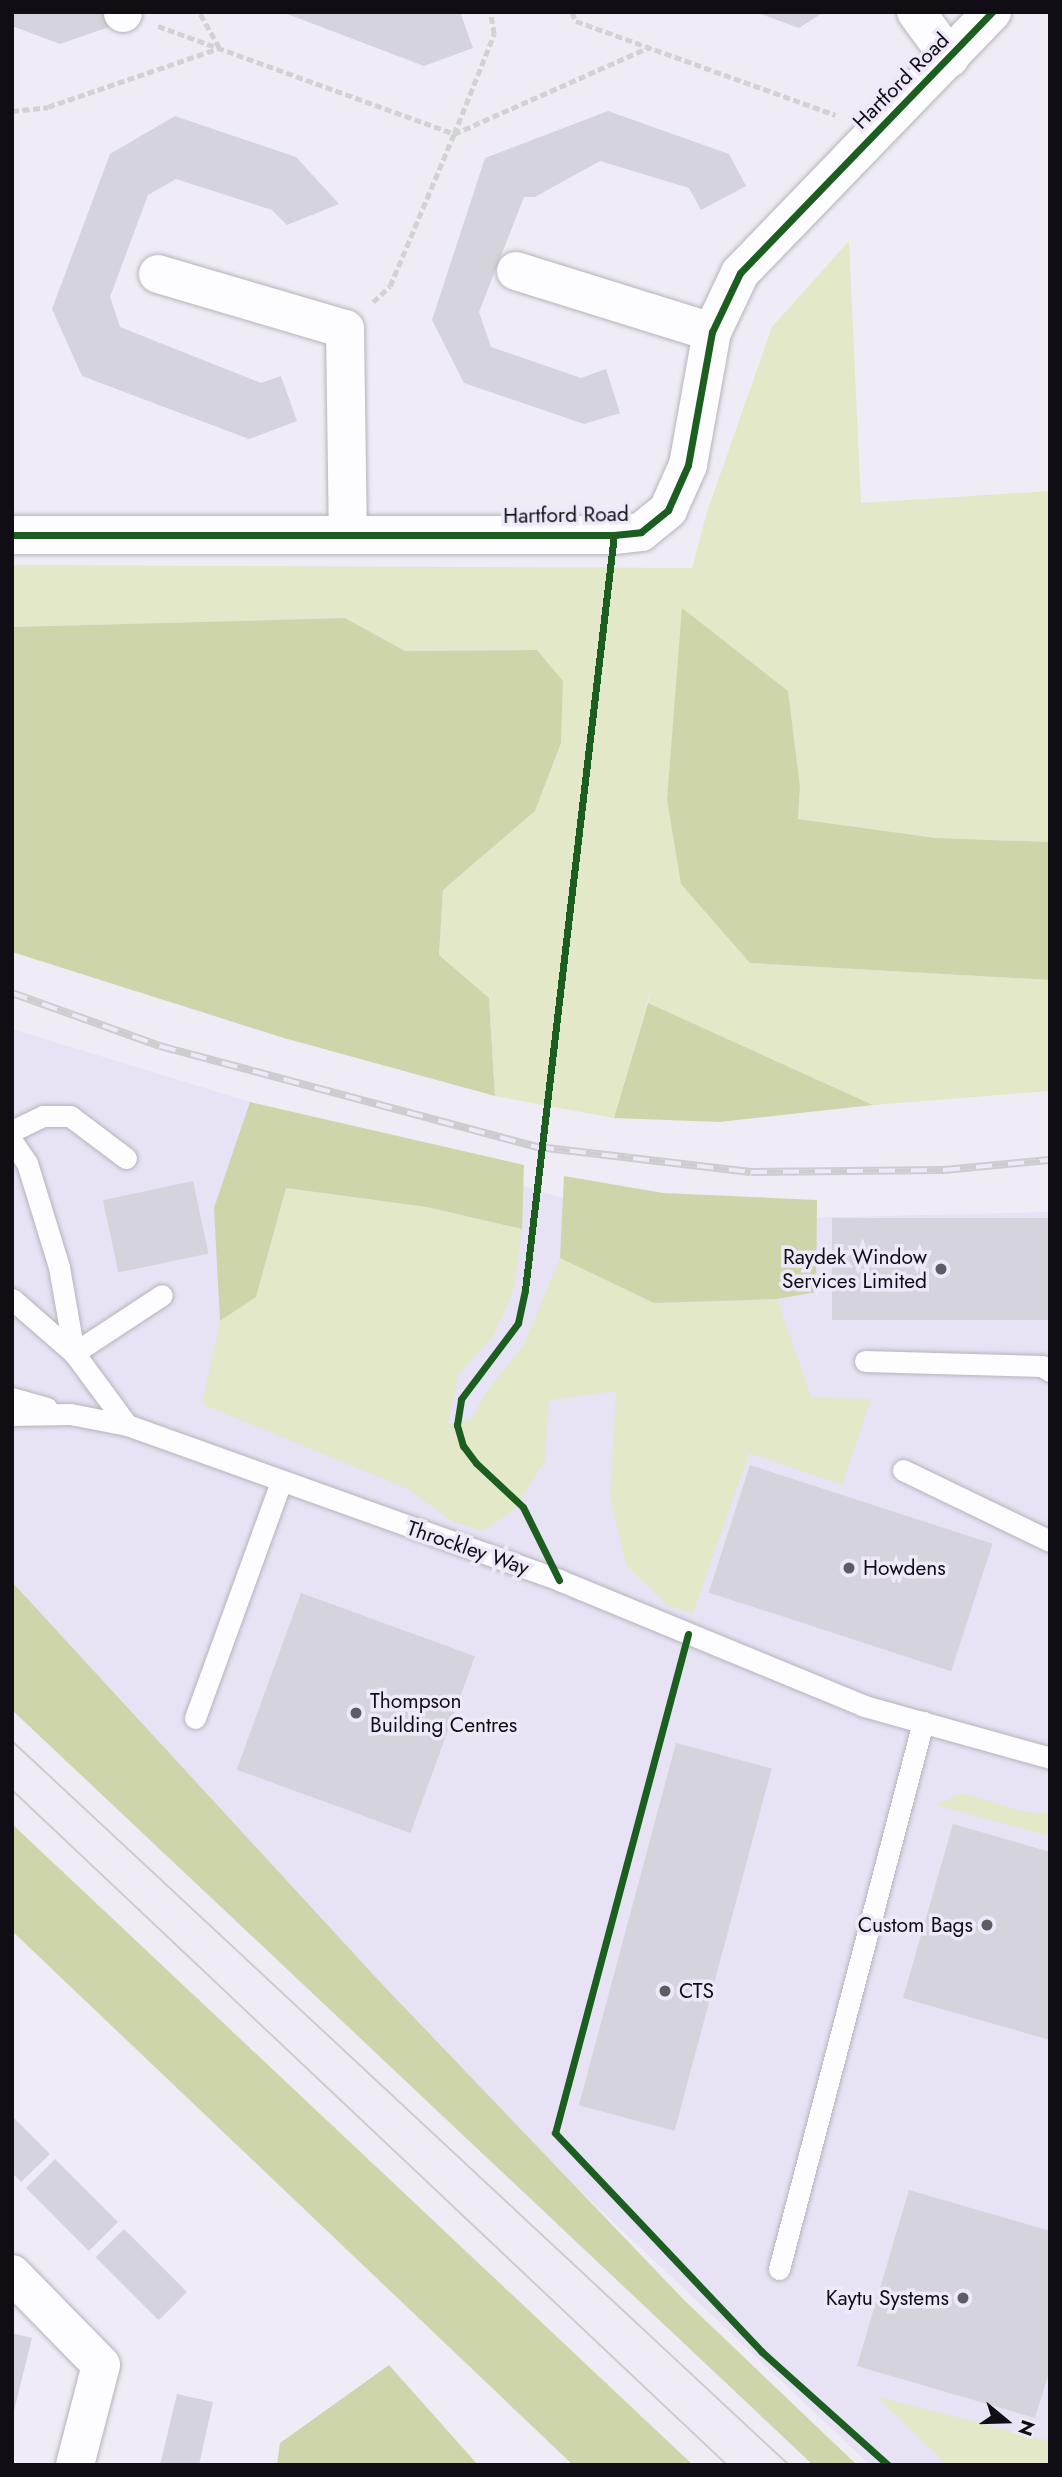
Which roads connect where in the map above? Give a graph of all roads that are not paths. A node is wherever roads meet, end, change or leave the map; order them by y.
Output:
1 (916, 12) edge
2 (992, 12) edge
3 (950, 58) junction
4 (516, 271) dead end
5 (158, 274) dead end
6 (712, 332) junction
7 (348, 532) junction
8 (12, 535) edge
9 (12, 1131) edge
10 (12, 1141) edge
11 (125, 1158) dead end
12 (162, 1294) dead end
13 (12, 1299) edge
14 (75, 1353) junction
15 (865, 1361) dead end
16 (1050, 1371) edge
17 (12, 1398) edge
18 (70, 1414) junction
19 (12, 1415) edge
20 (127, 1424) junction
21 (903, 1469) dead end
22 (281, 1482) junction
23 (1050, 1541) edge
24 (195, 1718) dead end
25 (923, 1722) junction
26 (1050, 1758) edge
27 (779, 2269) dead end
28 (12, 2274) edge
29 (75, 2465) edge

1 - 3 street
2 - 3 street, Hartford Road
3 - 6 street, Hartford Road
4 - 6 street
5 - 7 street
6 - 7 street, Hartford Road
7 - 8 street, Hartford Road
9 - 11 lane
10 - 14 lane
12 - 14 lane
13 - 14 lane
14 - 20 lane
15 - 16 lane
17 - 18 lane
18 - 19 lane
18 - 20 lane, Throckley Way
20 - 22 lane, Throckley Way
21 - 23 lane
22 - 24 lane
22 - 25 lane, Throckley Way
25 - 26 lane, Throckley Way
25 - 27 lane
28 - 29 street

